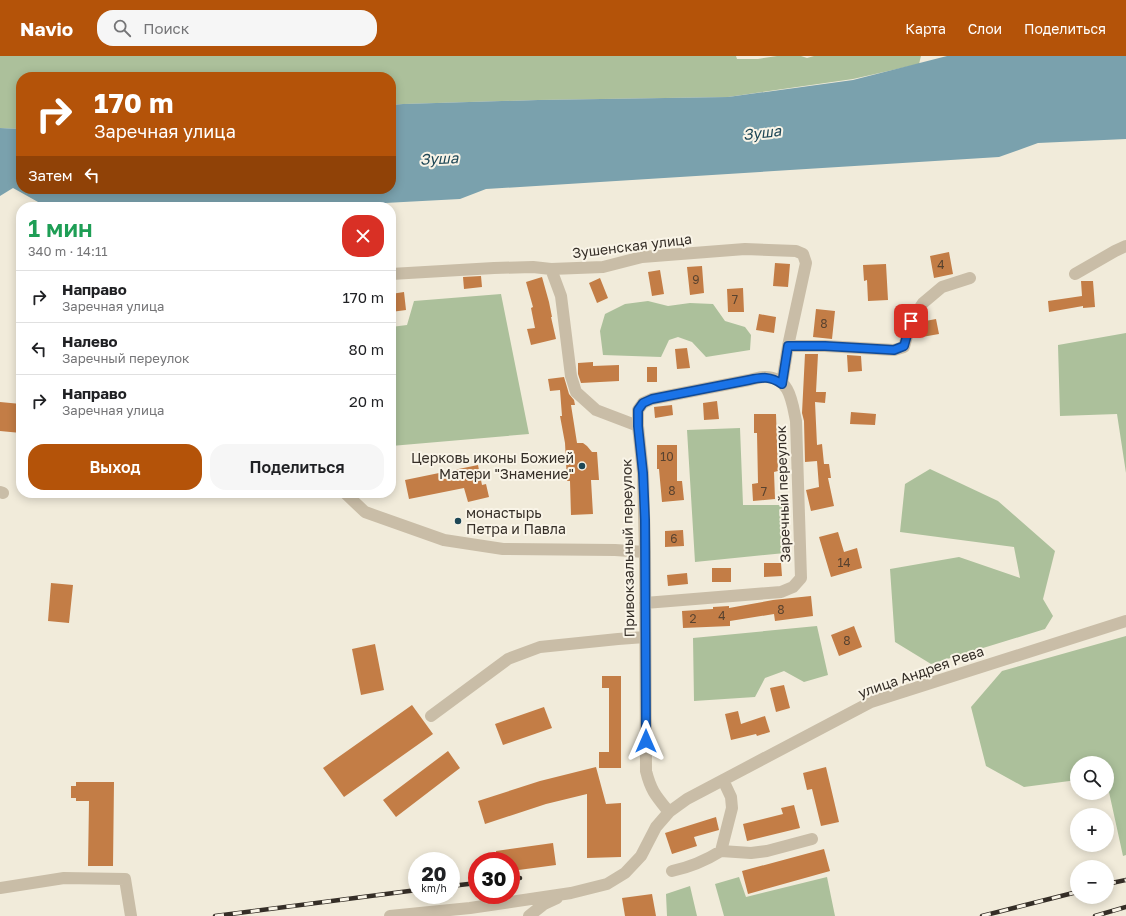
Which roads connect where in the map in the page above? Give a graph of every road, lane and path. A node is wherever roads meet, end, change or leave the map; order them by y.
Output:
1 (1126, 246) edge
2 (551, 269) junction
3 (396, 274) edge
4 (1076, 274) dead end
5 (970, 278) dead end
6 (788, 346) junction
7 (782, 384) junction
8 (638, 426) junction
9 (350, 498) edge
10 (645, 552) junction
11 (646, 603) junction
12 (1126, 621) edge
13 (646, 637) junction
14 (431, 716) dead end
15 (723, 780) junction
16 (669, 812) junction
17 (812, 839) dead end
18 (721, 852) junction
19 (672, 871) dead end
20 (0, 888) edge
21 (571, 893) junction
22 (471, 912) edge
23 (131, 916) edge
24 (390, 916) edge
25 (529, 916) edge

1 - 4 street
2 - 3 street, Зушенская улица
2 - 6 street, Зушенская улица
2 - 8 street
5 - 6 street
6 - 7 street
7 - 8 street, Привокзальный переулок
7 - 11 street, Заречный переулок
8 - 10 street, Привокзальный переулок
9 - 10 street
10 - 11 street, Привокзальный переулок
11 - 13 street, Привокзальный переулок
12 - 15 street, улица Андрея Рева
13 - 14 street
13 - 16 street, Привокзальный переулок
15 - 16 street, улица Андрея Рева
15 - 18 street
16 - 21 street, улица Андрея Рева
17 - 18 street
18 - 19 street
20 - 23 street
21 - 22 street
21 - 25 street
22 - 24 street

